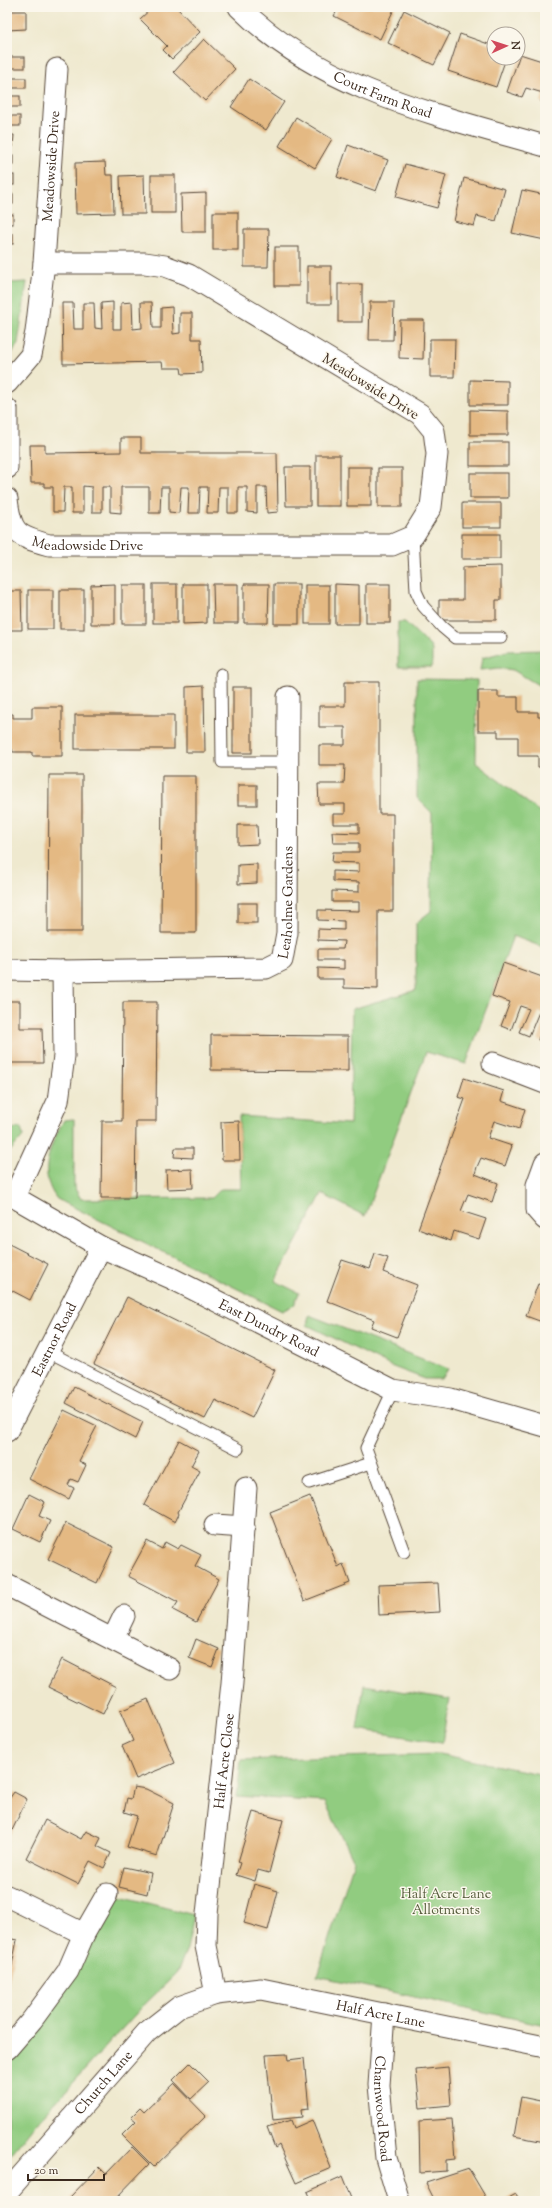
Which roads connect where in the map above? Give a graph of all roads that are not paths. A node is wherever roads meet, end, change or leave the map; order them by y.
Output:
1 (239, 7) edge
2 (57, 68) dead end
3 (545, 146) edge
4 (44, 263) junction
5 (7, 383) edge
6 (7, 409) edge
7 (7, 468) edge
8 (7, 499) edge
9 (8, 525) edge
10 (413, 536) junction
11 (501, 638) dead end
12 (221, 674) dead end
13 (288, 697) dead end
14 (288, 762) junction
15 (7, 970) edge
16 (64, 971) junction
17 (494, 1063) dead end
18 (545, 1083) edge
19 (545, 1163) edge
20 (11, 1195) edge
21 (545, 1219) edge
22 (101, 1247) junction
23 (47, 1351) junction
24 (393, 1390) junction
25 (545, 1426) edge
26 (7, 1431) edge
27 (238, 1449) dead end
28 (371, 1463) junction
29 (309, 1483) dead end
30 (246, 1488) dead end
31 (215, 1525) dead end
32 (244, 1527) junction
33 (404, 1552) dead end
34 (7, 1585) edge
35 (124, 1616) dead end
36 (112, 1639) junction
37 (170, 1669) dead end
38 (107, 1894) dead end
39 (7, 1896) edge
40 (84, 1934) junction
41 (216, 1994) junction
42 (384, 2014) junction
43 (545, 2047) edge
44 (7, 2049) edge
45 (7, 2192) edge
46 (7, 2196) edge
47 (12, 2201) edge
48 (399, 2201) edge

1 - 3 street, Court Farm Road
2 - 4 street, Meadowside Drive
4 - 5 street, Meadowside Drive
4 - 10 street, Meadowside Drive
6 - 7 street
8 - 9 street, Meadowside Drive
9 - 10 street, Meadowside Drive
10 - 11 lane
12 - 14 lane
13 - 14 street, Leaholme Gardens
14 - 16 street, Leaholme Gardens
15 - 16 street, Leaholme Gardens
16 - 20 street
17 - 18 street
19 - 21 street
20 - 22 street, East Dundry Road
22 - 23 street, Eastnor Road
22 - 24 street, East Dundry Road
23 - 26 street, Eastnor Road
23 - 27 lane
24 - 25 street, East Dundry Road
24 - 28 lane
28 - 29 lane
28 - 33 lane
30 - 32 street, Half Acre Close
31 - 32 street
32 - 41 street, Half Acre Close
34 - 36 street
35 - 36 street
36 - 37 street
38 - 40 street
39 - 40 street
40 - 44 street
41 - 42 street, Half Acre Lane
41 - 45 street, Church Lane
42 - 43 street, Half Acre Lane
42 - 48 street, Charnwood Road
46 - 47 street

